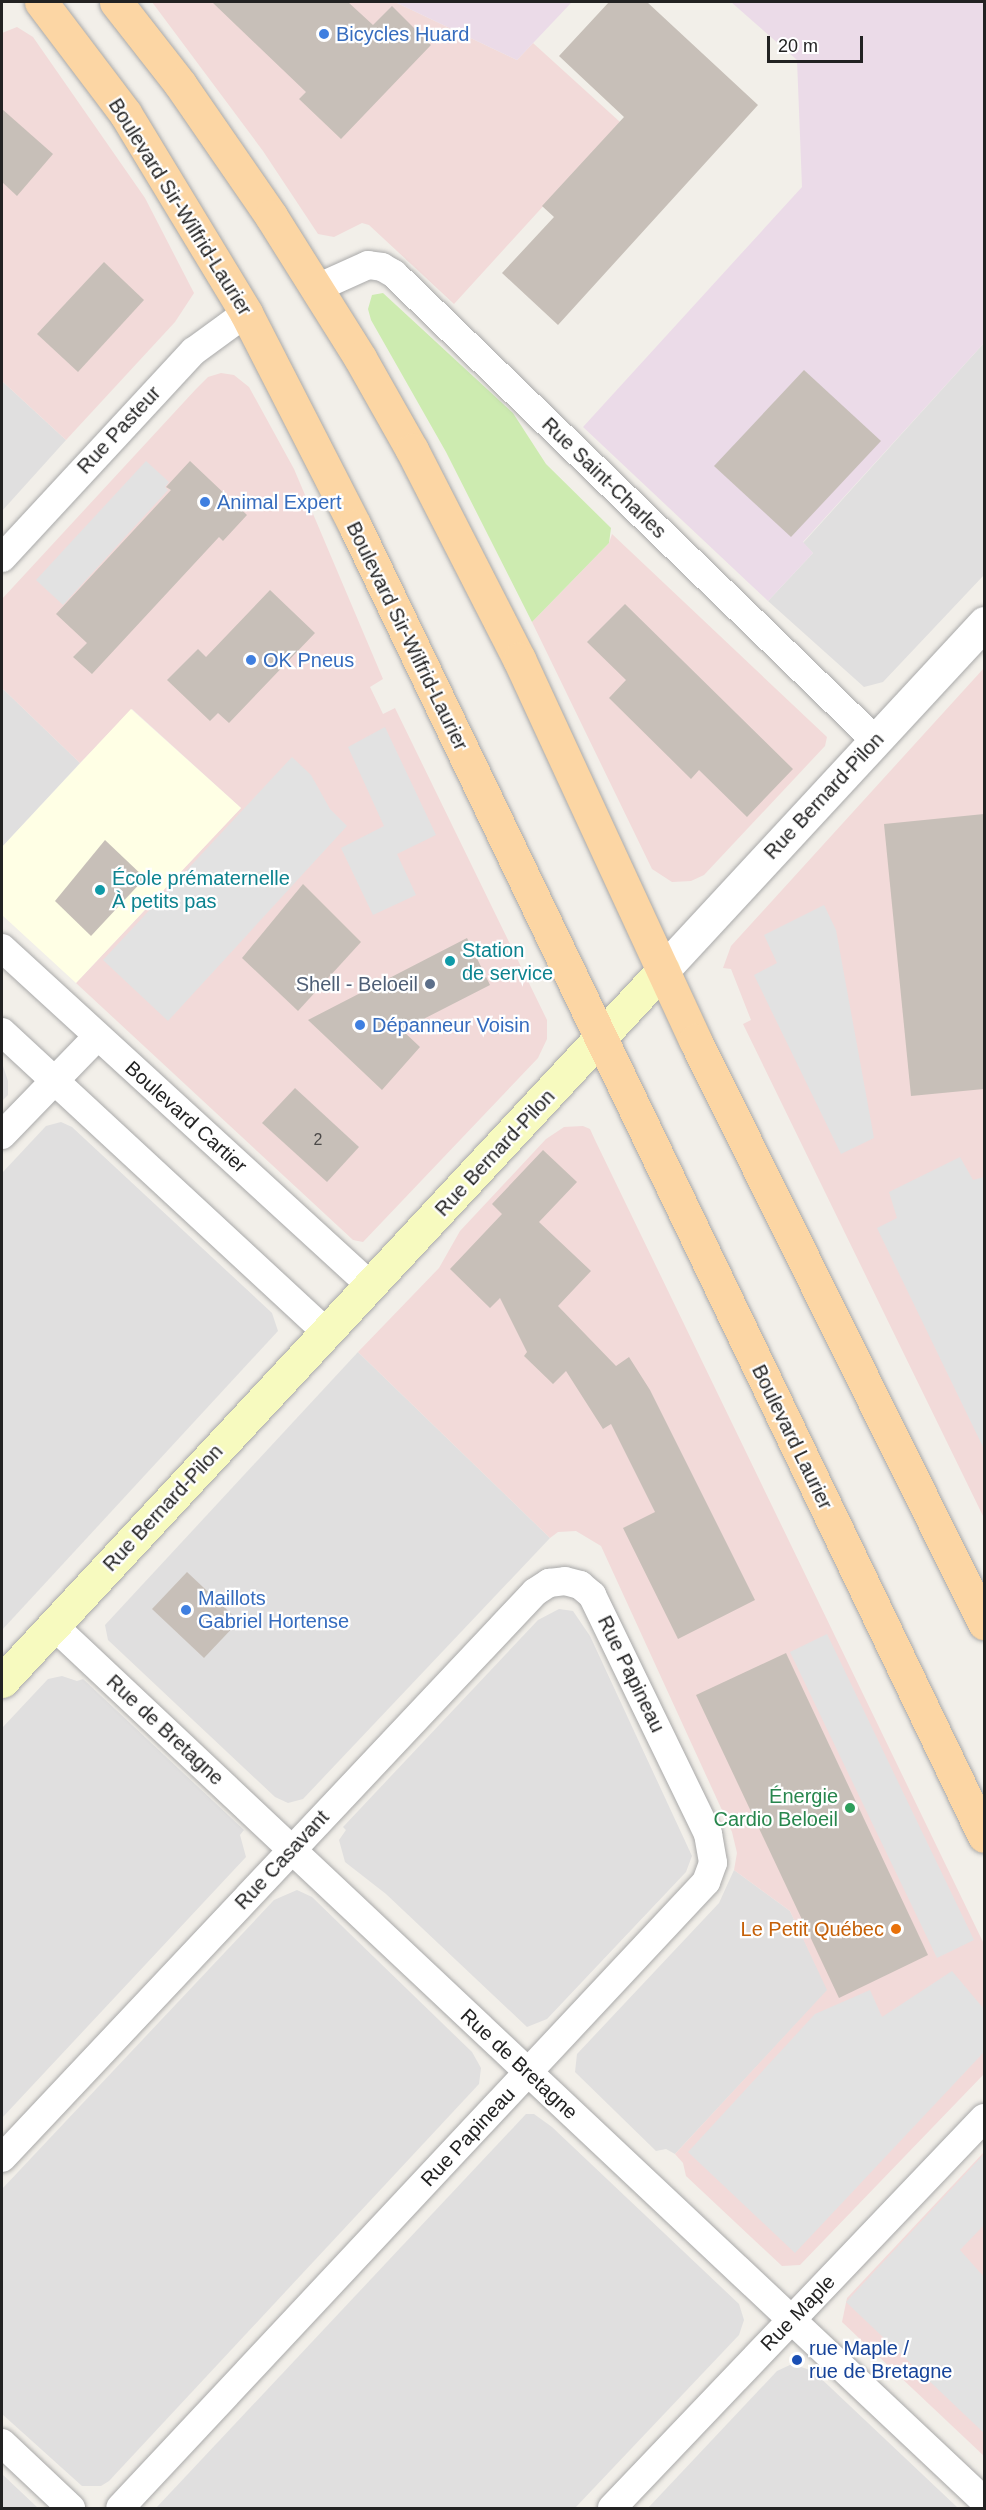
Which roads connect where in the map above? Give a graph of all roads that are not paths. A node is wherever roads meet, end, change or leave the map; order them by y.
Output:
1 (41, 2) edge
2 (116, 2) edge
3 (317, 288) junction
4 (246, 313) junction
5 (2, 558) edge
6 (984, 623) edge
7 (875, 740) junction
8 (2, 948) edge
9 (663, 970) junction
10 (2, 1032) edge
11 (97, 1037) junction
12 (601, 1038) junction
13 (54, 1081) junction
14 (2, 1135) edge
15 (371, 1286) junction
16 (327, 1333) junction
17 (572, 1582) joint
18 (984, 1623) edge
19 (54, 1626) junction
20 (2, 1680) edge
21 (984, 1836) edge
22 (292, 1849) junction
23 (527, 2073) junction
24 (984, 2118) edge
25 (2, 2158) edge
26 (792, 2318) junction
27 (2, 2443) edge
28 (984, 2501) edge
29 (71, 2508) edge
30 (120, 2508) edge
31 (612, 2508) edge

1 - 4 main road, Boulevard Sir-Wilfrid-Laurier
2 - 3 main road
3 - 7 street, Rue Saint-Charles
3 - 9 main road
4 - 5 street, Rue Pasteur
4 - 12 main road, Boulevard Sir-Wilfrid-Laurier
6 - 7 street, Rue Bernard-Pilon
7 - 9 street, Rue Bernard-Pilon
8 - 11 street, Boulevard Cartier
9 - 12 main road, Rue Bernard-Pilon
9 - 18 main road
10 - 13 street
11 - 13 street
11 - 15 street, Boulevard Cartier
12 - 15 main road, Rue Bernard-Pilon
12 - 21 main road, Boulevard Laurier
13 - 14 street
13 - 16 street
15 - 16 main road, Rue Bernard-Pilon
16 - 19 main road, Rue Bernard-Pilon
17 - 22 street, Rue Casavant
17 - 23 street, Rue Papineau
19 - 20 main road, Rue Bernard-Pilon
19 - 22 street, Rue de Bretagne
22 - 23 street, Rue de Bretagne
22 - 25 street, Rue Casavant
23 - 26 street, Rue de Bretagne
23 - 30 street, Rue Papineau
24 - 26 street, Rue Maple
26 - 28 street, Rue de Bretagne
26 - 31 street, Rue Maple
27 - 29 street

